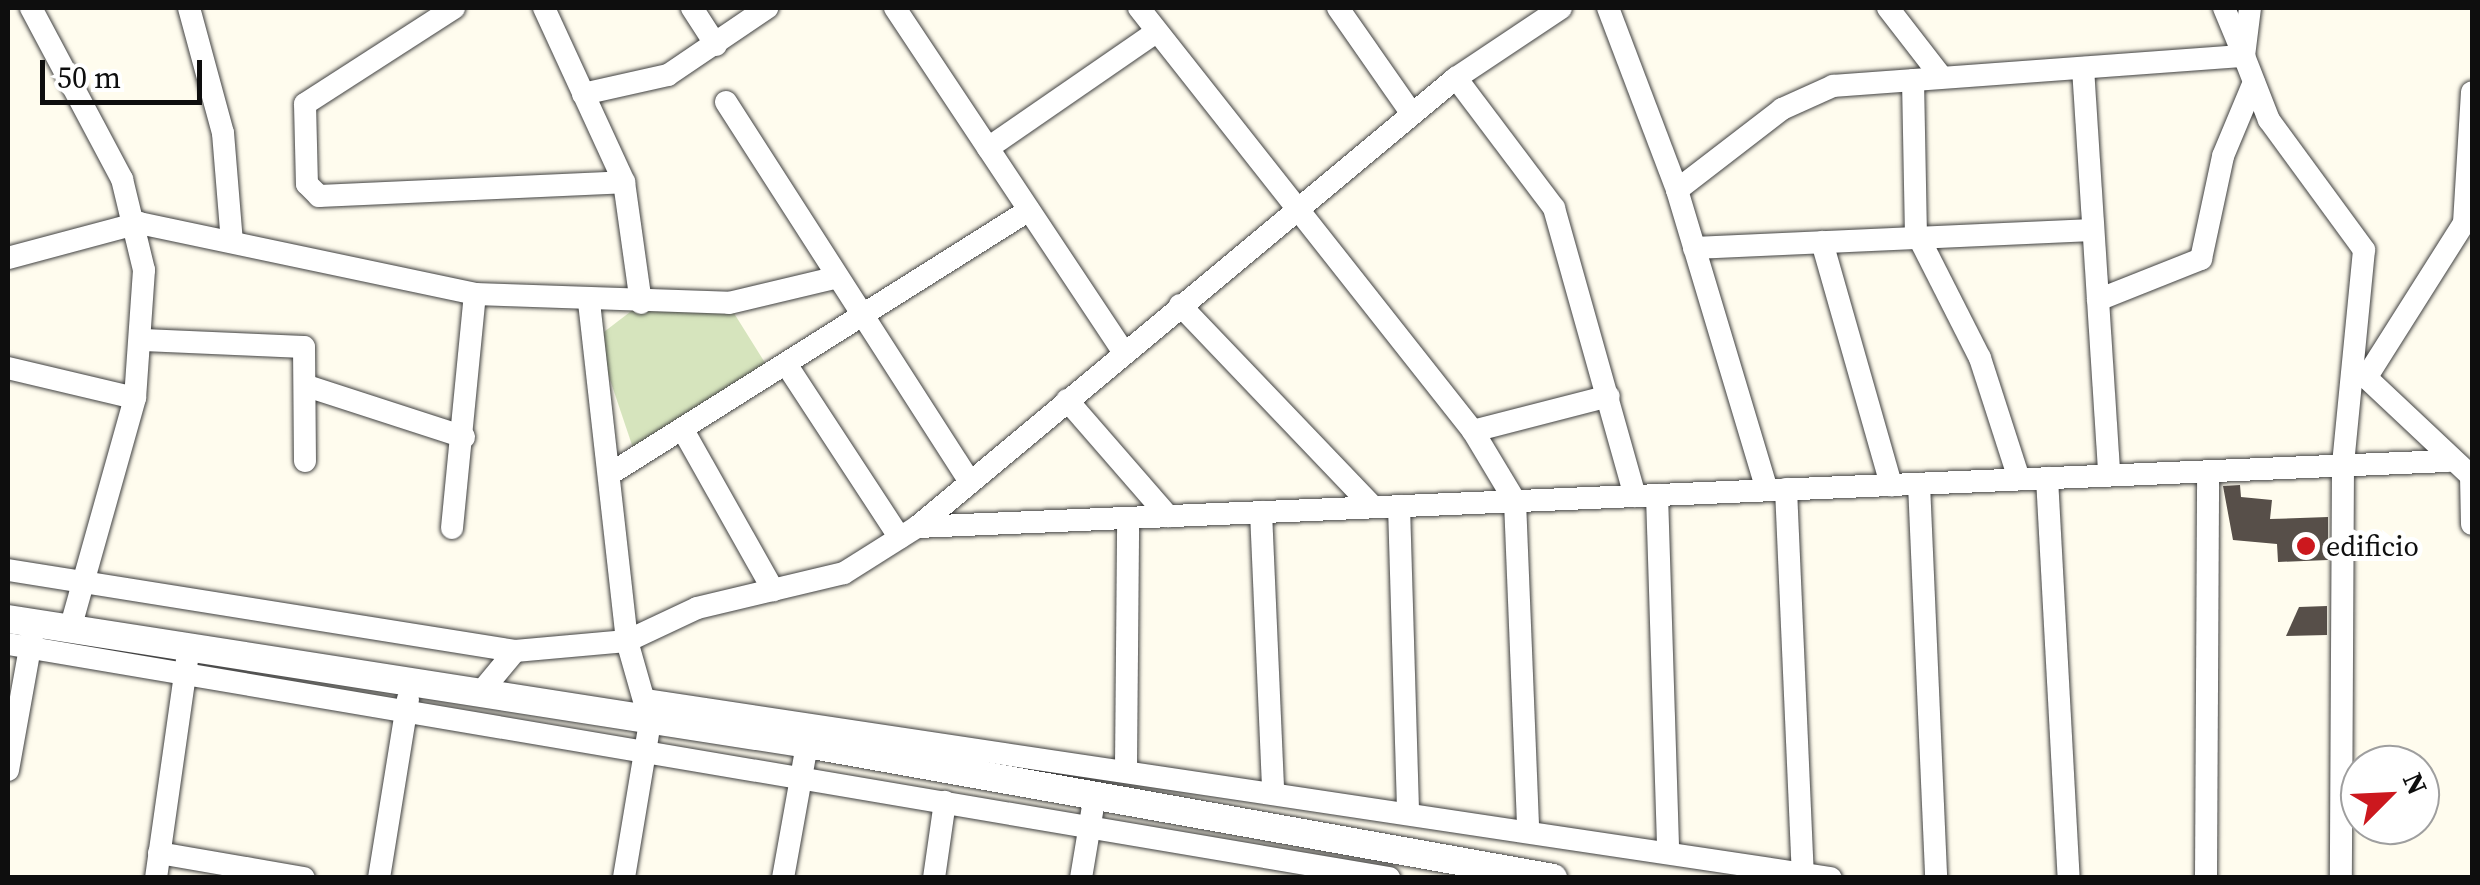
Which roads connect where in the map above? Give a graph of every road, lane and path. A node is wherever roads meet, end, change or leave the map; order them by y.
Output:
1 (31, 8) edge
2 (189, 8) edge
3 (454, 8) edge
4 (544, 8) edge
5 (692, 8) edge
6 (767, 8) edge
7 (895, 8) edge
8 (1139, 8) edge
9 (1338, 8) edge
10 (1608, 8) edge
11 (1888, 8) edge
12 (2224, 8) edge
13 (2250, 8) edge
14 (1549, 10) edge
15 (1155, 33) junction
16 (716, 44) junction
17 (2244, 56) junction
18 (2083, 68) junction
19 (1940, 76) junction
20 (1456, 78) junction
21 (1913, 80) junction
22 (2254, 82) junction
23 (2472, 92) edge
24 (583, 94) junction
25 (726, 102) dead end
26 (1412, 114) junction
27 (988, 148) junction
28 (624, 182) junction
29 (1678, 190) junction
30 (1298, 209) junction
31 (1029, 210) junction
32 (138, 223) junction
33 (2094, 230) junction
34 (1916, 232) junction
35 (232, 242) junction
36 (1822, 242) junction
37 (1694, 248) junction
38 (8, 258) edge
39 (834, 278) junction
40 (474, 294) junction
41 (2098, 300) junction
42 (589, 302) junction
43 (641, 302) junction
44 (1180, 305) junction
45 (863, 321) junction
46 (143, 340) junction
47 (1124, 353) junction
48 (788, 366) junction
49 (8, 368) edge
50 (2359, 371) junction
51 (310, 388) junction
52 (1608, 396) junction
53 (135, 398) junction
54 (1067, 400) junction
55 (683, 430) junction
56 (1473, 431) junction
57 (464, 437) junction
58 (305, 461) dead end
59 (2448, 461) junction
60 (2343, 466) junction
61 (2208, 471) junction
62 (610, 474) junction
63 (2109, 475) junction
64 (2472, 477) edge
65 (2047, 478) junction
66 (2020, 479) junction
67 (969, 481) junction
68 (1919, 484) junction
69 (1891, 485) junction
70 (1776, 490) junction
71 (1646, 495) junction
72 (1515, 501) junction
73 (1399, 506) junction
74 (1374, 507) junction
75 (1260, 512) junction
76 (1168, 516) junction
77 (1128, 518) junction
78 (2472, 524) edge
79 (452, 528) dead end
80 (909, 532) junction
81 (8, 570) edge
82 (83, 581) junction
83 (773, 590) junction
84 (70, 629) junction
85 (20, 634) edge
86 (627, 641) junction
87 (516, 650) junction
88 (188, 659) junction
89 (410, 680) junction
90 (481, 692) junction
91 (406, 710) junction
92 (648, 711) junction
93 (806, 744) junction
94 (644, 750) junction
95 (1126, 767) junction
96 (8, 770) edge
97 (800, 776) junction
98 (1273, 790) junction
99 (945, 802) junction
100 (1408, 811) junction
101 (1092, 814) junction
102 (1528, 830) junction
103 (1668, 852) junction
104 (159, 853) junction
105 (1259, 867) edge
106 (1804, 875) edge
107 (156, 878) edge
108 (304, 878) edge
109 (380, 878) edge
110 (624, 878) edge
111 (782, 878) edge
112 (934, 878) edge
113 (1081, 878) edge
114 (1389, 878) edge
115 (1553, 878) edge
116 (1831, 878) edge
117 (1936, 878) edge
118 (2069, 878) edge
119 (2206, 878) edge
120 (2341, 878) edge

1 - 32 street
2 - 35 street
3 - 28 street
4 - 24 street
5 - 16 street
6 - 16 street
7 - 27 street
8 - 15 street
9 - 26 street
10 - 29 street
11 - 19 street
12 - 17 street
13 - 17 street
14 - 20 street
15 - 27 street
15 - 30 street
16 - 24 street
17 - 18 street
17 - 22 street
18 - 19 street
18 - 33 street
19 - 21 street
20 - 26 street
20 - 52 street
21 - 29 street
21 - 34 street
22 - 41 street
22 - 50 street
23 - 50 street
24 - 28 street
25 - 39 street
26 - 30 street
27 - 31 street
28 - 43 street
29 - 37 street
30 - 44 street
30 - 56 street
31 - 45 street
31 - 47 street
32 - 35 street
32 - 38 street
32 - 46 street
33 - 34 street
33 - 41 street
34 - 36 street
34 - 66 street
35 - 40 street
36 - 37 street
36 - 69 street
37 - 70 street
39 - 43 street
39 - 45 street
40 - 42 street
40 - 57 street
41 - 63 street
42 - 43 street
42 - 62 street
44 - 47 street
44 - 74 street
45 - 48 street
45 - 67 street
46 - 51 street
46 - 53 street
47 - 54 street
48 - 55 street
48 - 80 street
49 - 53 street
50 - 59 street
50 - 60 street
51 - 57 street
51 - 58 street
52 - 56 street
52 - 71 street
53 - 82 street
54 - 67 street
54 - 76 street
55 - 62 street
55 - 83 street
56 - 72 street
57 - 79 street
59 - 60 street
59 - 64 street
60 - 61 street
60 - 120 street
61 - 63 street
61 - 119 street
62 - 86 street
63 - 65 street
64 - 78 street
65 - 66 street
65 - 118 street
66 - 68 street
67 - 80 street
68 - 69 street
68 - 117 street
69 - 70 street
70 - 71 street
70 - 106 street
71 - 72 street
71 - 103 street
72 - 73 street
72 - 102 street
73 - 74 street
73 - 100 street
74 - 75 street
75 - 76 street
75 - 98 street
76 - 77 street
77 - 80 street
77 - 95 street
80 - 83 street
81 - 82 street
82 - 84 street
82 - 87 street
83 - 86 street
84 - 85 street
84 - 88 street
85 - 88 street
85 - 96 street
86 - 87 street
86 - 92 street
87 - 90 street
88 - 89 street
88 - 91 street
88 - 104 street
89 - 90 street
89 - 91 street
90 - 92 street
91 - 94 street
91 - 109 street
92 - 93 street
92 - 94 street
92 - 95 street
93 - 97 street
93 - 101 street
94 - 97 street
94 - 110 street
95 - 98 street
97 - 99 street
97 - 111 street
98 - 100 street
99 - 101 street
99 - 112 street
100 - 102 street
101 - 105 street
101 - 113 street
101 - 115 street
102 - 103 street
103 - 106 street
104 - 107 street
104 - 108 street
105 - 114 street
106 - 116 street

